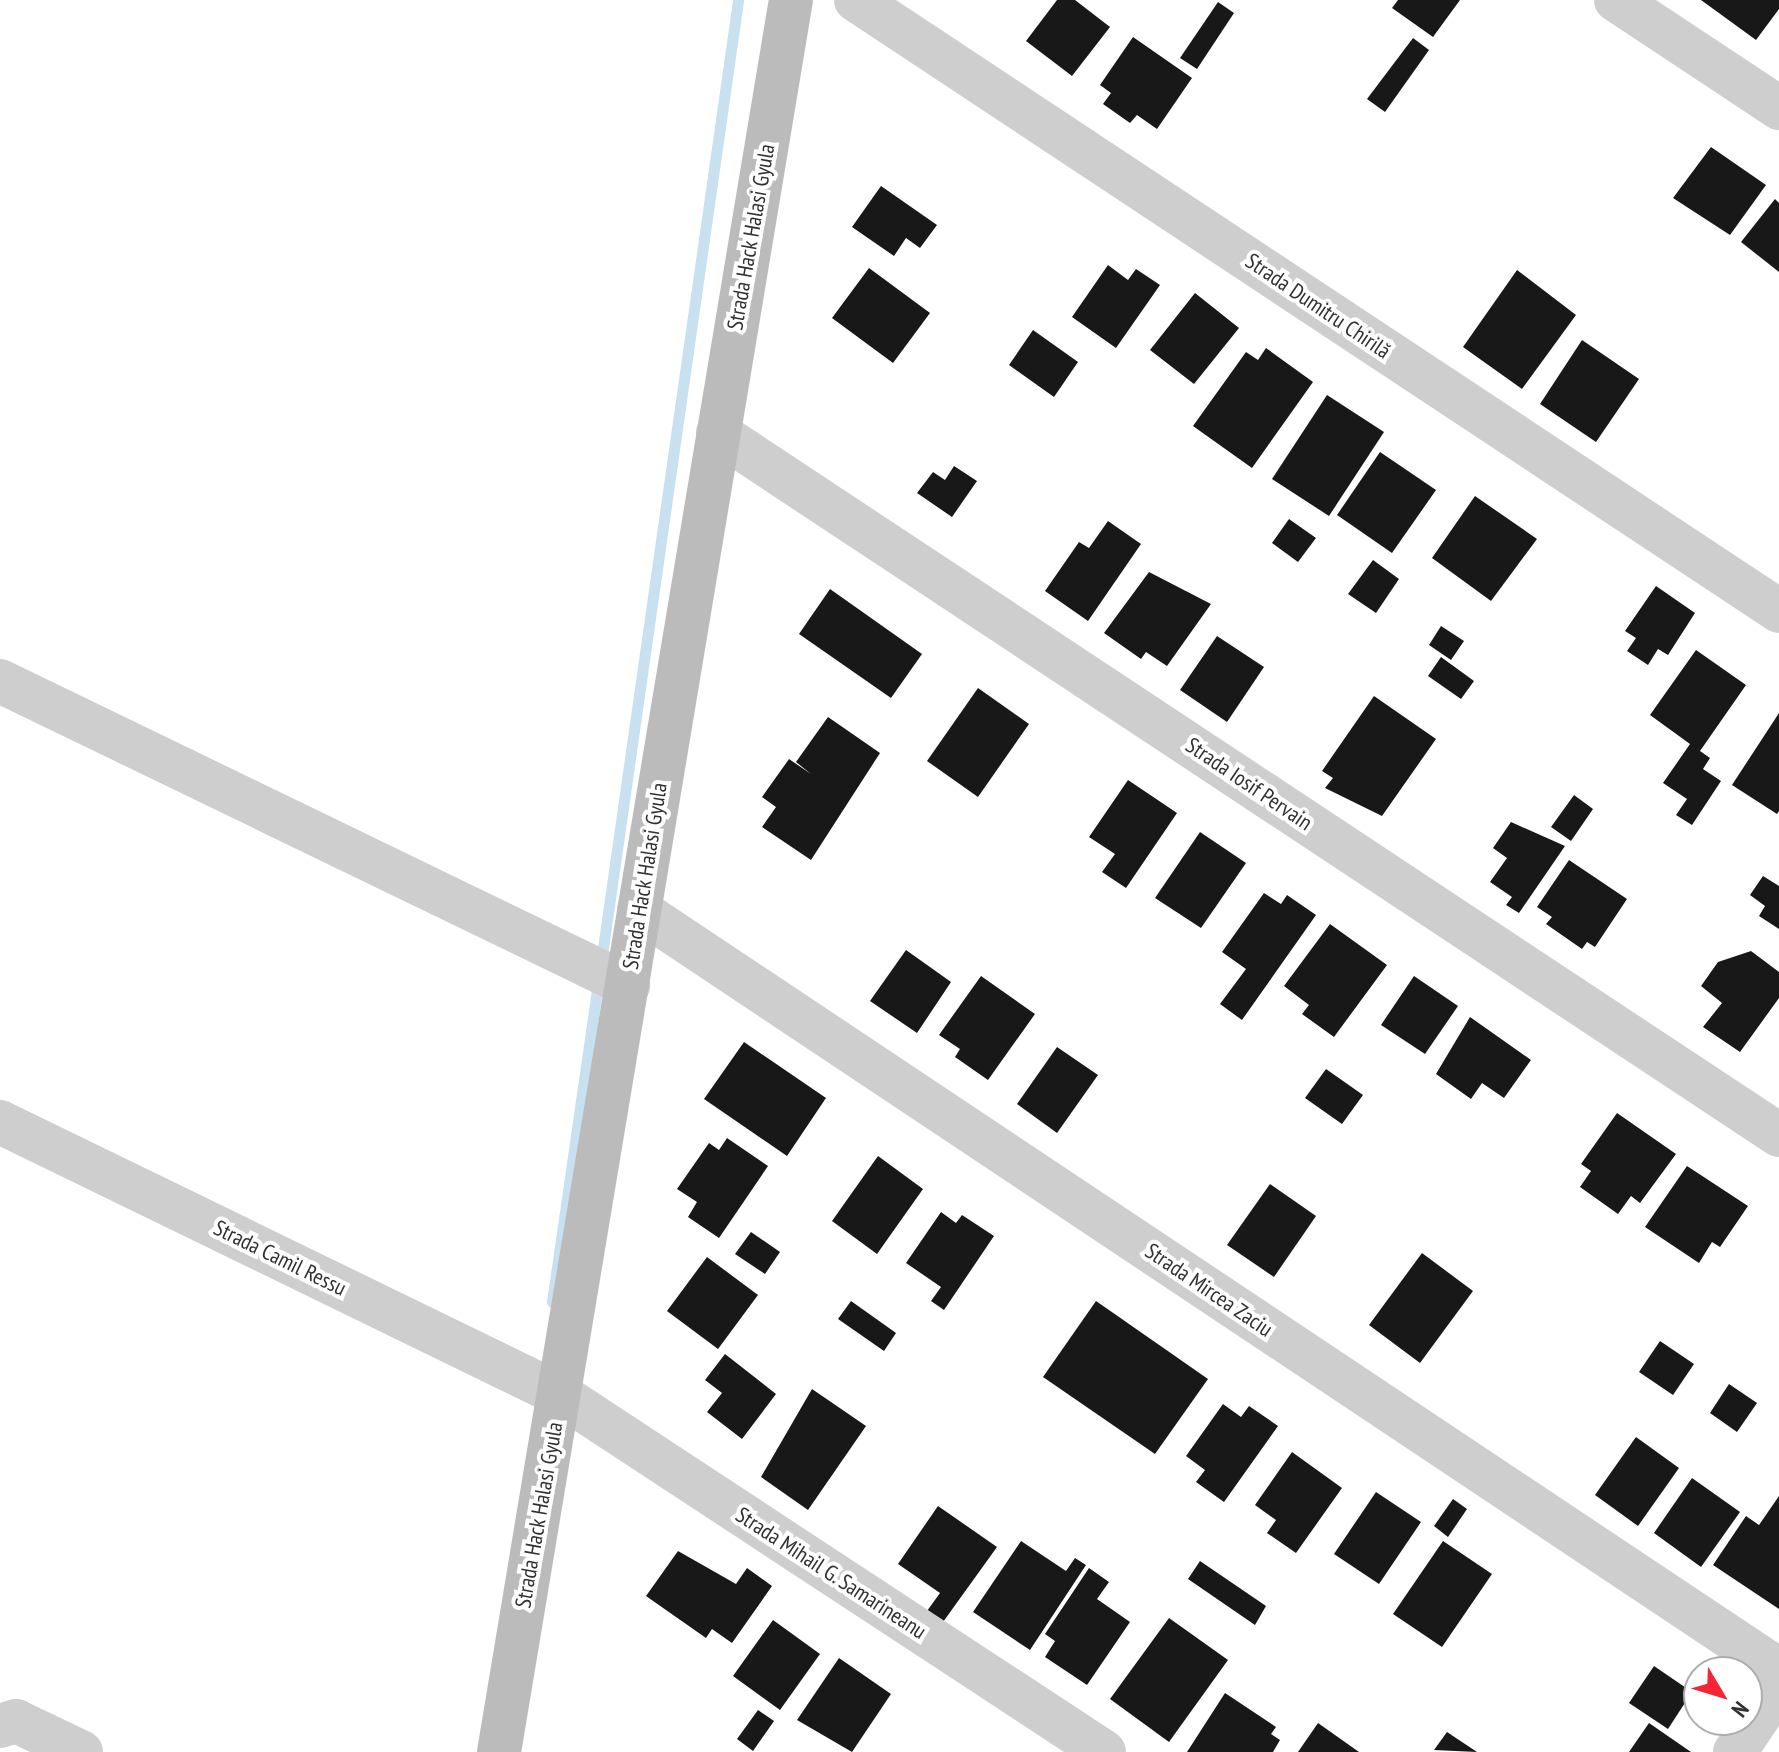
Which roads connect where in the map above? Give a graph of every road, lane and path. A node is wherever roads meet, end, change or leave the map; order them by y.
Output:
1 (791, 0) edge
2 (856, 0) edge
3 (1616, 0) edge
4 (1779, 108) edge
5 (718, 433) junction
6 (1779, 611) edge
7 (0, 681) edge
8 (639, 910) junction
9 (628, 985) junction
10 (0, 1122) edge
11 (1779, 1135) edge
12 (559, 1394) junction
13 (1779, 1670) edge
14 (1779, 1686) edge
15 (0, 1726) edge
16 (81, 1752) edge
17 (499, 1752) edge
18 (1104, 1752) edge
19 (1735, 1752) edge

1 - 5 street, Strada Hack Halasi Gyula
2 - 6 street, Strada Dumitru Chirilă
3 - 4 street
5 - 8 street, Strada Hack Halasi Gyula
5 - 11 street, Strada Iosif Pervain
7 - 9 street
8 - 9 street, Strada Hack Halasi Gyula
8 - 13 street, Strada Mircea Zaciu
9 - 12 street, Strada Hack Halasi Gyula
10 - 12 street, Strada Camil Ressu
12 - 17 street, Strada Hack Halasi Gyula
12 - 18 street, Strada Mihail G. Samarineanu
14 - 19 street
15 - 16 street

